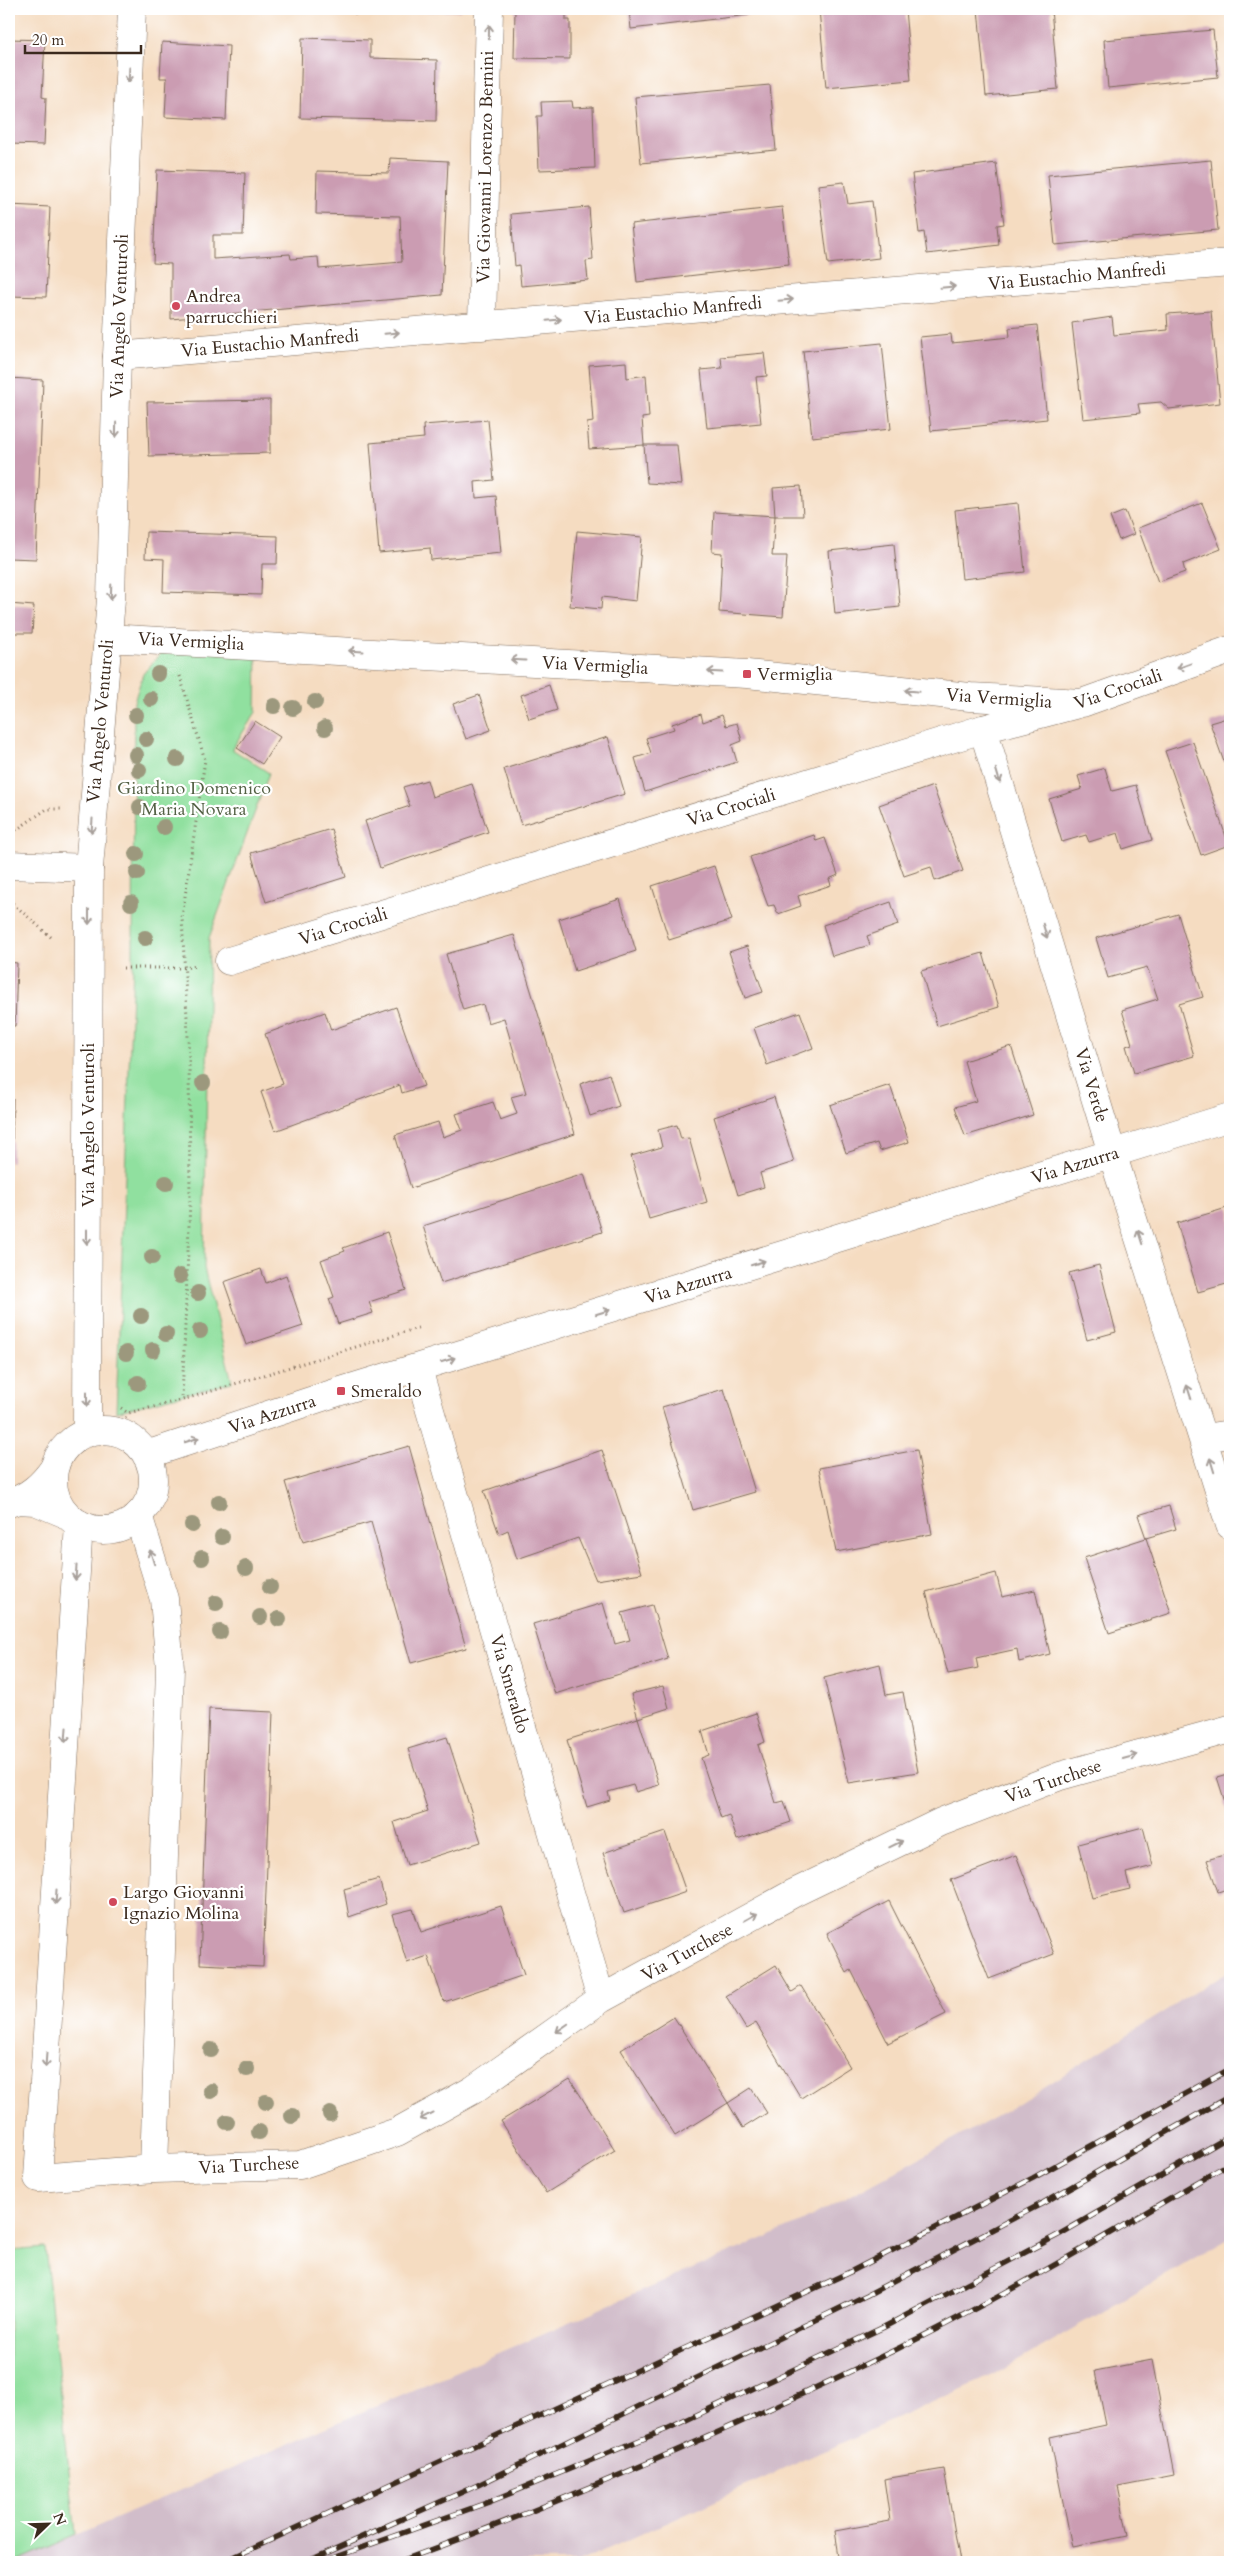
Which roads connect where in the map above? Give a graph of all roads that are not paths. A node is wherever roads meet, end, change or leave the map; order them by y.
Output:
1 (132, 9) edge
2 (489, 9) edge
3 (1230, 263) edge
4 (482, 326) junction
5 (117, 356) junction
6 (107, 638) junction
7 (1230, 650) edge
8 (1082, 702) junction
9 (983, 730) junction
10 (9, 866) edge
11 (89, 868) junction
12 (230, 961) dead end
13 (1230, 1117) edge
14 (1112, 1153) junction
15 (418, 1369) junction
16 (87, 1433) junction
17 (1217, 1436) edge
18 (146, 1455) junction
19 (54, 1468) junction
20 (13, 1501) edge
21 (138, 1515) junction
22 (73, 1519) junction
23 (1230, 1525) edge
24 (1230, 1729) edge
25 (601, 1999) junction
26 (154, 2168) junction

1 -> 5 street, Via Angelo Venturoli
4 -> 2 street, Via Giovanni Lorenzo Bernini
4 -> 3 street, Via Eustachio Manfredi
5 -> 4 street, Via Eustachio Manfredi
5 -> 6 street, Via Angelo Venturoli
8 -> 6 street, Via Vermiglia
6 -> 11 street, Via Angelo Venturoli
7 -> 8 street, Via Crociali
8 - 9 street, Via Crociali
9 - 12 street, Via Crociali
9 -> 14 street, Via Verde
10 - 11 street
11 -> 16 street, Via Angelo Venturoli
13 - 14 street, Via Azzurra
15 -> 14 street, Via Azzurra
17 -> 14 street, Via Verde
18 -> 15 street, Via Azzurra
15 - 25 street, Via Smeraldo
16 - 18 street
16 - 19 street
23 -> 17 street, Via Verde
18 - 21 street
19 - 20 street
19 - 22 street
20 - 22 street
21 - 22 street
26 -> 21 street
22 -> 26 street
25 -> 24 street, Via Turchese
25 -> 26 street, Via Turchese

